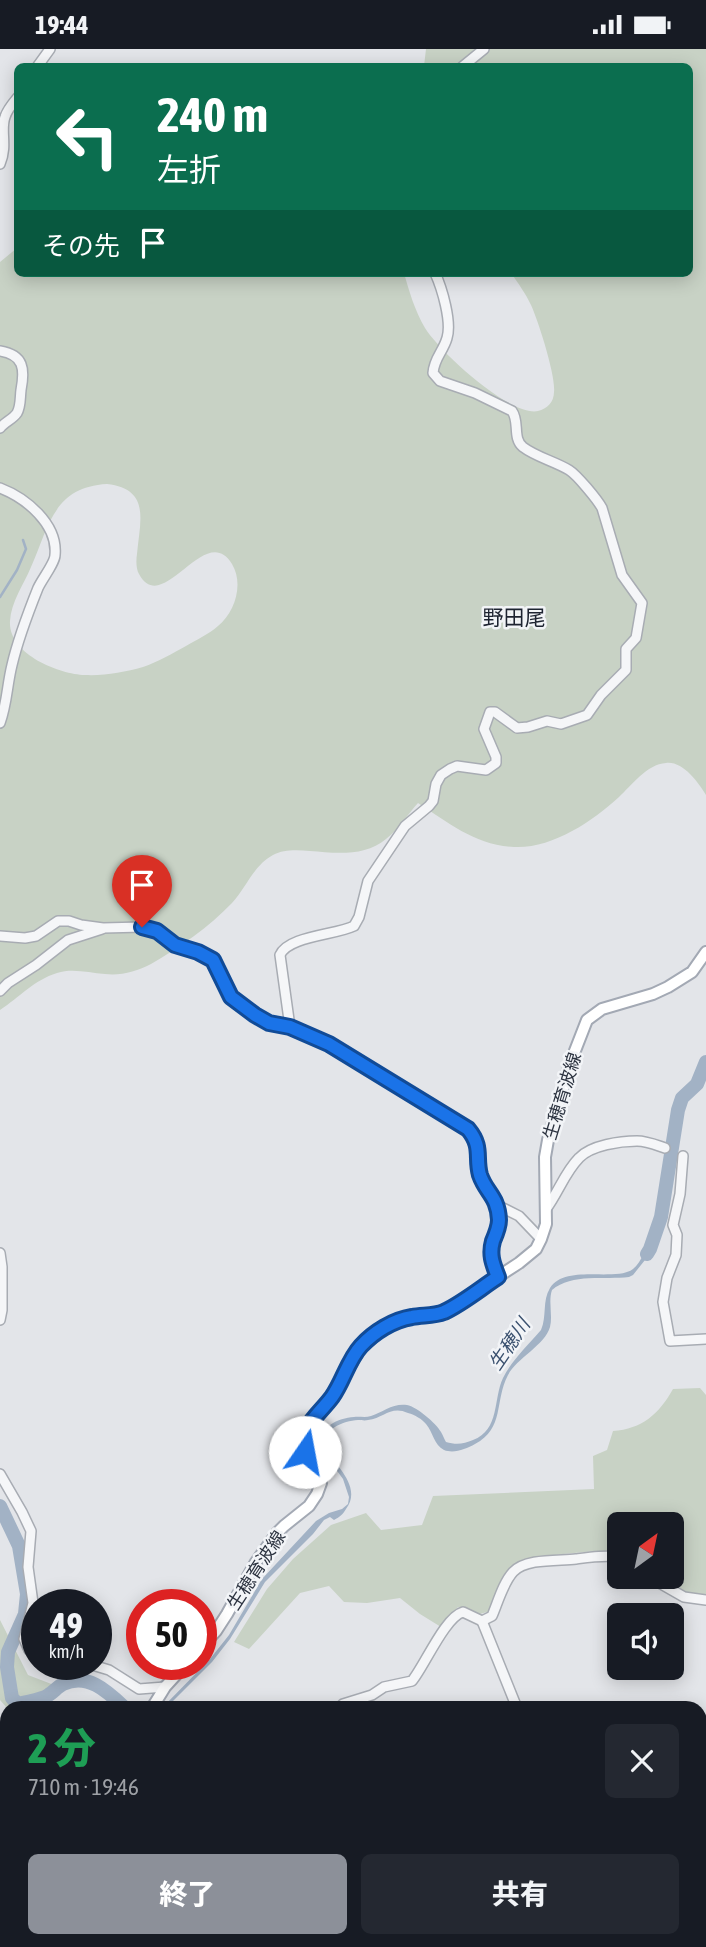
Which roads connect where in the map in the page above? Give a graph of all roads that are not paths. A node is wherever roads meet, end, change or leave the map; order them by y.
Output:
1 (484, 49) edge
2 (467, 63) edge
3 (14, 103) edge
4 (0, 164) edge
5 (437, 277) edge
6 (0, 351) edge
7 (0, 428) edge
8 (0, 488) edge
9 (0, 723) edge
10 (103, 928) junction
11 (0, 936) edge
12 (706, 952) edge
13 (0, 991) edge
14 (290, 1027) junction
15 (665, 1147) dead end
16 (683, 1156) dead end
17 (497, 1205) junction
18 (546, 1209) junction
19 (541, 1239) junction
20 (0, 1253) edge
21 (498, 1277) junction
22 (0, 1320) edge
23 (706, 1339) edge
24 (0, 1474) edge
25 (607, 1556) edge
26 (31, 1589) edge
27 (670, 1589) edge
28 (706, 1600) edge
29 (482, 1621) junction
30 (217, 1628) edge
31 (112, 1671) edge
32 (171, 1680) edge
33 (165, 1687) junction
34 (156, 1701) edge
35 (351, 1701) edge
36 (514, 1701) edge

1 - 2 street
3 - 4 street
5 - 14 street
6 - 7 street
8 - 9 street
10 - 11 street
10 - 13 street
10 - 14 street
12 - 18 main road, 生穂育波線
14 - 17 street
15 - 18 street
16 - 23 street
17 - 19 street
17 - 21 street
18 - 19 main road, 生穂育波線
19 - 21 main road, 生穂育波線
20 - 22 street
21 - 30 main road, 生穂育波線
24 - 26 street
25 - 29 street
27 - 28 street
29 - 35 street
29 - 36 street
31 - 33 street
32 - 33 main road
33 - 34 main road

